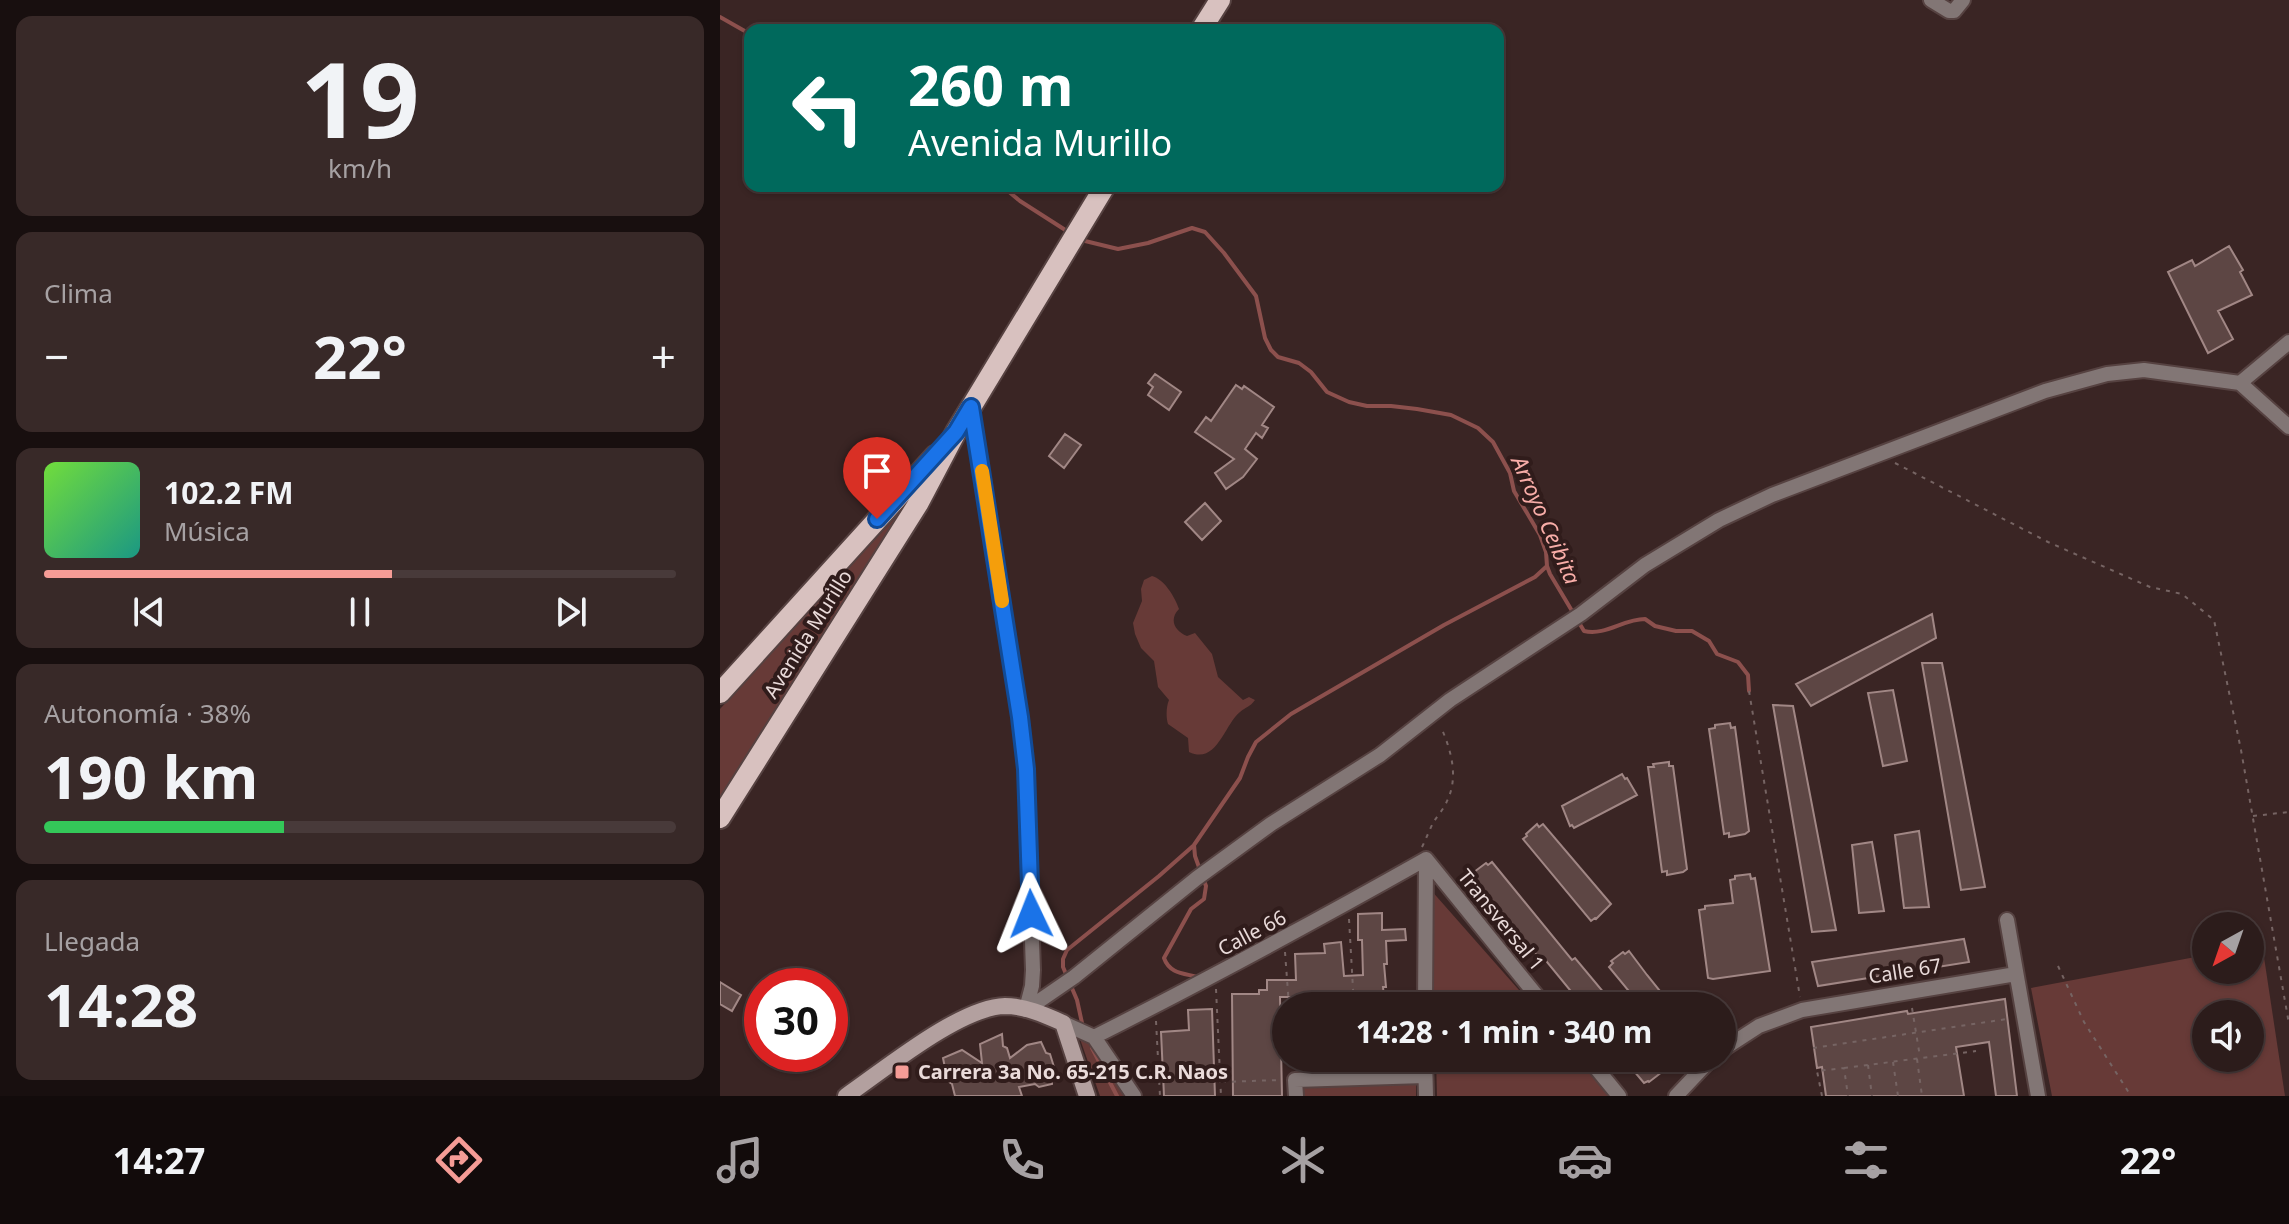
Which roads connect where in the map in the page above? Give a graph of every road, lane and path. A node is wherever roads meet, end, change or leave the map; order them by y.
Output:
1 (1220, 0) edge
2 (1931, 0) edge
3 (1961, 3) edge
4 (1205, 24) edge
5 (1101, 192) edge
6 (2289, 342) edge
7 (2240, 383) junction
8 (971, 407) junction
9 (2289, 427) edge
10 (956, 432) junction
11 (1876, 453) junction
12 (1749, 691) dead end
13 (720, 693) edge
14 (1432, 715) junction
15 (2289, 812) edge
16 (2252, 816) junction
17 (720, 818) edge
18 (1420, 863) junction
19 (1348, 904) junction
20 (2007, 920) dead end
21 (1284, 939) junction
22 (2058, 966) dead end
23 (2016, 974) junction
24 (1215, 976) junction
25 (1288, 992) edge
26 (1353, 992) edge
27 (1425, 992) edge
28 (1533, 992) edge
29 (1155, 1006) junction
30 (1912, 1008) dead end
31 (1026, 1010) junction
32 (1802, 1010) junction
33 (2007, 1019) dead end
34 (1063, 1023) junction
35 (2289, 1024) edge
36 (1916, 1031) junction
37 (1094, 1037) junction
38 (1736, 1041) edge
39 (1813, 1048) dead end
40 (1976, 1051) dead end
41 (1918, 1059) junction
42 (1893, 1062) junction
43 (1868, 1065) junction
44 (1844, 1068) junction
45 (1425, 1072) edge
46 (1599, 1072) edge
47 (1699, 1072) edge
48 (1425, 1076) junction
49 (1295, 1080) junction
50 (1221, 1082) junction
51 (846, 1096) edge
52 (1087, 1096) edge
53 (1134, 1096) edge
54 (1160, 1096) edge
55 (1221, 1096) edge
56 (1296, 1096) edge
57 (1426, 1096) edge
58 (1619, 1096) edge
59 (1676, 1096) edge
60 (1822, 1096) edge
61 (1848, 1096) edge
62 (1872, 1096) edge
63 (1898, 1096) edge
64 (1922, 1096) edge
65 (2038, 1096) edge
66 (2131, 1096) edge

1 - 4 main road
2 - 3 street
5 - 8 main road, Avenida Murillo
6 - 7 street
7 - 9 street
7 - 11 street
8 - 10 main road, Avenida Murillo
8 - 31 street
10 - 13 main road, Avenida Murillo
10 - 17 main road, Avenida Murillo
11 - 14 street
11 - 16 path
12 - 32 path
14 - 18 path
14 - 31 street
15 - 16 path
16 - 35 path
18 - 19 street, Calle 66
18 - 27 street
18 - 28 street, Transversal 1
19 - 21 street, Calle 66
19 - 26 path
20 - 23 street
21 - 24 street, Calle 66
21 - 25 path
22 - 66 path
23 - 32 street, Calle 67
23 - 65 street
24 - 29 street, Calle 66
24 - 50 path
29 - 37 street, Calle 66
29 - 54 path
30 - 36 path
31 - 34 street
31 - 51 street
32 - 38 street, Calle 67
33 - 36 path
34 - 37 street
34 - 52 street
36 - 39 path
36 - 41 path
37 - 53 street
40 - 41 path
41 - 42 path
41 - 64 path
42 - 43 path
42 - 63 path
43 - 44 path
43 - 62 path
44 - 60 path
44 - 61 path
45 - 48 street
46 - 58 street
47 - 59 street
48 - 49 street
48 - 57 street
49 - 50 path
49 - 56 street
50 - 55 path

